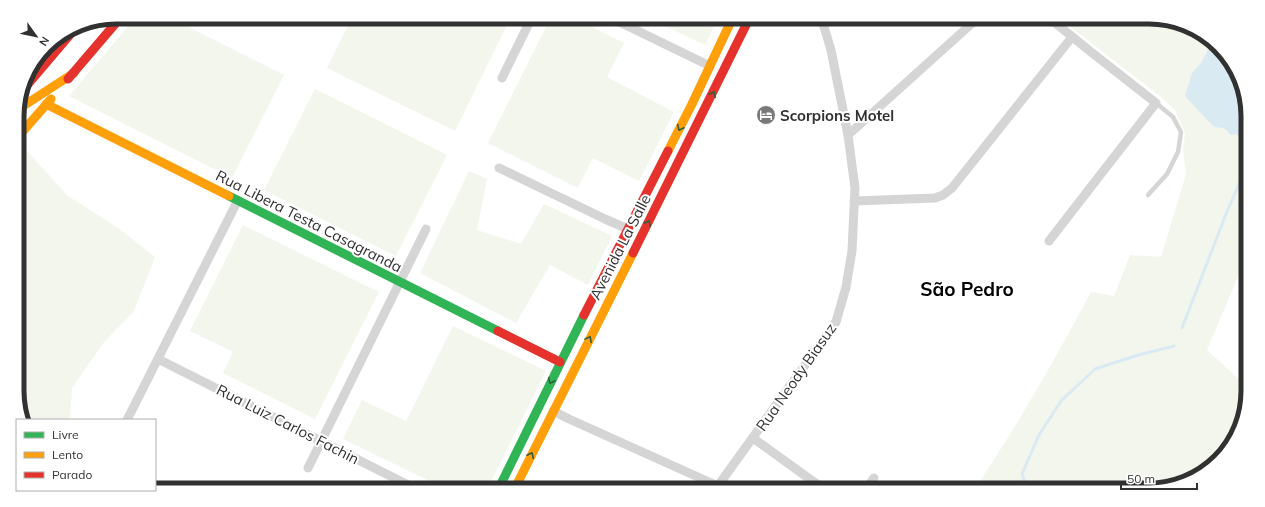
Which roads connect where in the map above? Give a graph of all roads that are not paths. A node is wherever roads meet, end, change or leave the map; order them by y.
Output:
1 (115, 24) edge
2 (529, 24) edge
3 (623, 24) edge
4 (730, 24) edge
5 (747, 24) edge
6 (823, 24) edge
7 (971, 24) edge
8 (1056, 24) edge
9 (68, 37) edge
10 (1072, 37) junction
11 (710, 66) junction
12 (74, 73) junction
13 (502, 78) dead end
14 (32, 80) edge
15 (1156, 103) junction
16 (46, 104) junction
17 (692, 104) junction
18 (25, 105) edge
19 (704, 111) junction
20 (24, 130) edge
21 (848, 134) junction
22 (499, 168) dead end
23 (1148, 195) dead end
24 (238, 200) junction
25 (854, 202) junction
26 (426, 229) dead end
27 (628, 229) junction
28 (1049, 241) dead end
29 (400, 282) junction
30 (588, 310) junction
31 (601, 316) junction
32 (158, 359) junction
33 (560, 362) junction
34 (553, 411) junction
35 (128, 419) edge
36 (753, 438) junction
37 (321, 441) junction
38 (308, 468) dead end
39 (874, 478) dead end
40 (404, 483) edge
41 (501, 483) edge
42 (517, 483) edge
43 (706, 483) edge
44 (721, 483) edge
45 (815, 483) edge
46 (870, 483) edge

1 - 12 main road
2 - 13 street
3 - 11 street
4 - 11 main road, Avenida La Salle
19 -> 5 main road, Avenida La Salle
6 - 21 street, Rua Neody Biasuz
7 - 21 street
8 - 10 street
9 - 14 main road
10 - 15 street
10 - 25 street
11 - 17 main road, Avenida La Salle
12 - 16 main road
12 - 18 main road
15 - 23 lane
15 - 28 street
16 - 20 main road
16 - 24 main road, Rua Libera Testa Casagranda
17 - 19 main road
17 -> 27 main road, Avenida La Salle
31 -> 19 main road, Avenida La Salle
21 - 25 street, Rua Neody Biasuz
22 - 27 street
24 - 29 main road, Rua Libera Testa Casagranda
24 - 32 street
25 - 36 street, Rua Neody Biasuz
26 - 29 street
27 - 30 main road, Avenida La Salle
29 - 33 main road, Rua Libera Testa Casagranda
29 - 37 street
30 - 31 main road
30 - 33 main road, Avenida La Salle
34 -> 31 main road, Avenida La Salle
32 - 35 street
32 - 37 street, Rua Luiz Carlos Fachin
33 -> 41 main road, Avenida La Salle
42 -> 34 main road, Avenida La Salle
34 - 43 street
36 - 44 street, Rua Neody Biasuz
36 - 45 street
37 - 38 street
37 - 40 street, Rua Luiz Carlos Fachin
39 - 46 street

